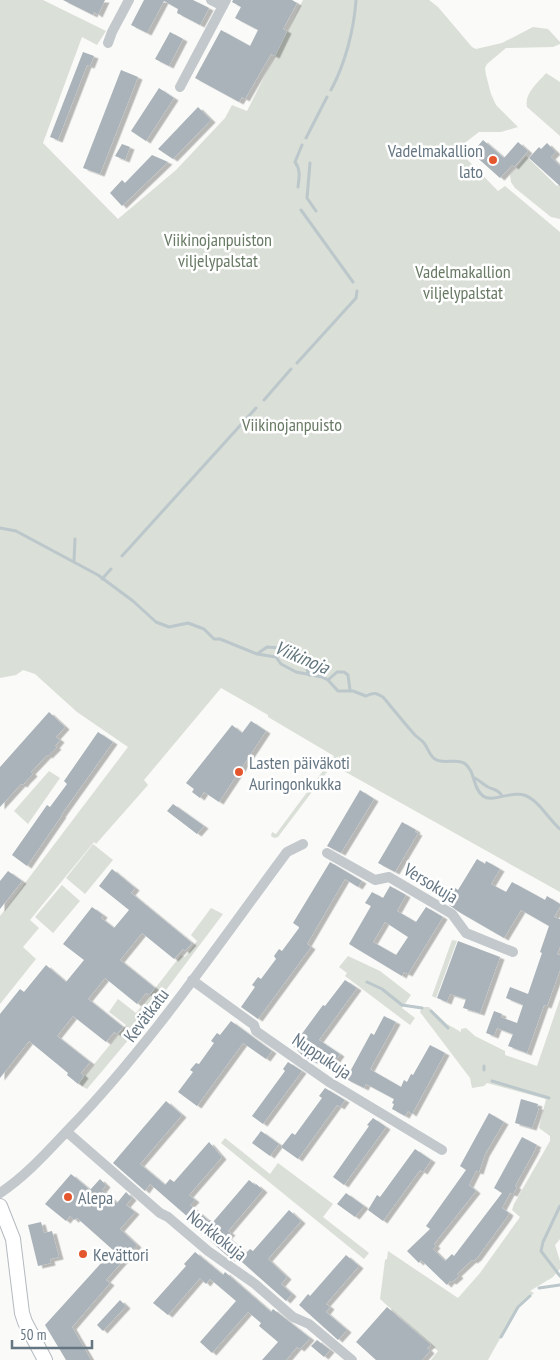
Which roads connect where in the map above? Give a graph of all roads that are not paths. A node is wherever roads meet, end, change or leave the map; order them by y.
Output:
1 (129, 0) edge
2 (211, 0) edge
3 (225, 3) edge
4 (108, 43) dead end
5 (180, 87) dead end
6 (303, 844) dead end
7 (327, 853) dead end
8 (513, 952) dead end
9 (192, 980) junction
10 (66, 1132) junction
11 (442, 1150) dead end
12 (0, 1193) edge
13 (0, 1206) edge
14 (45, 1360) edge
15 (352, 1360) edge

1 - 4 street
2 - 3 street
3 - 5 street
6 - 9 street, Kevätkatu
7 - 8 street, Versokuja
9 - 10 street, Kevätkatu
9 - 11 street, Nuppukuja
10 - 12 street, Kevätkatu
10 - 15 street, Norkkokuja
13 - 14 street

